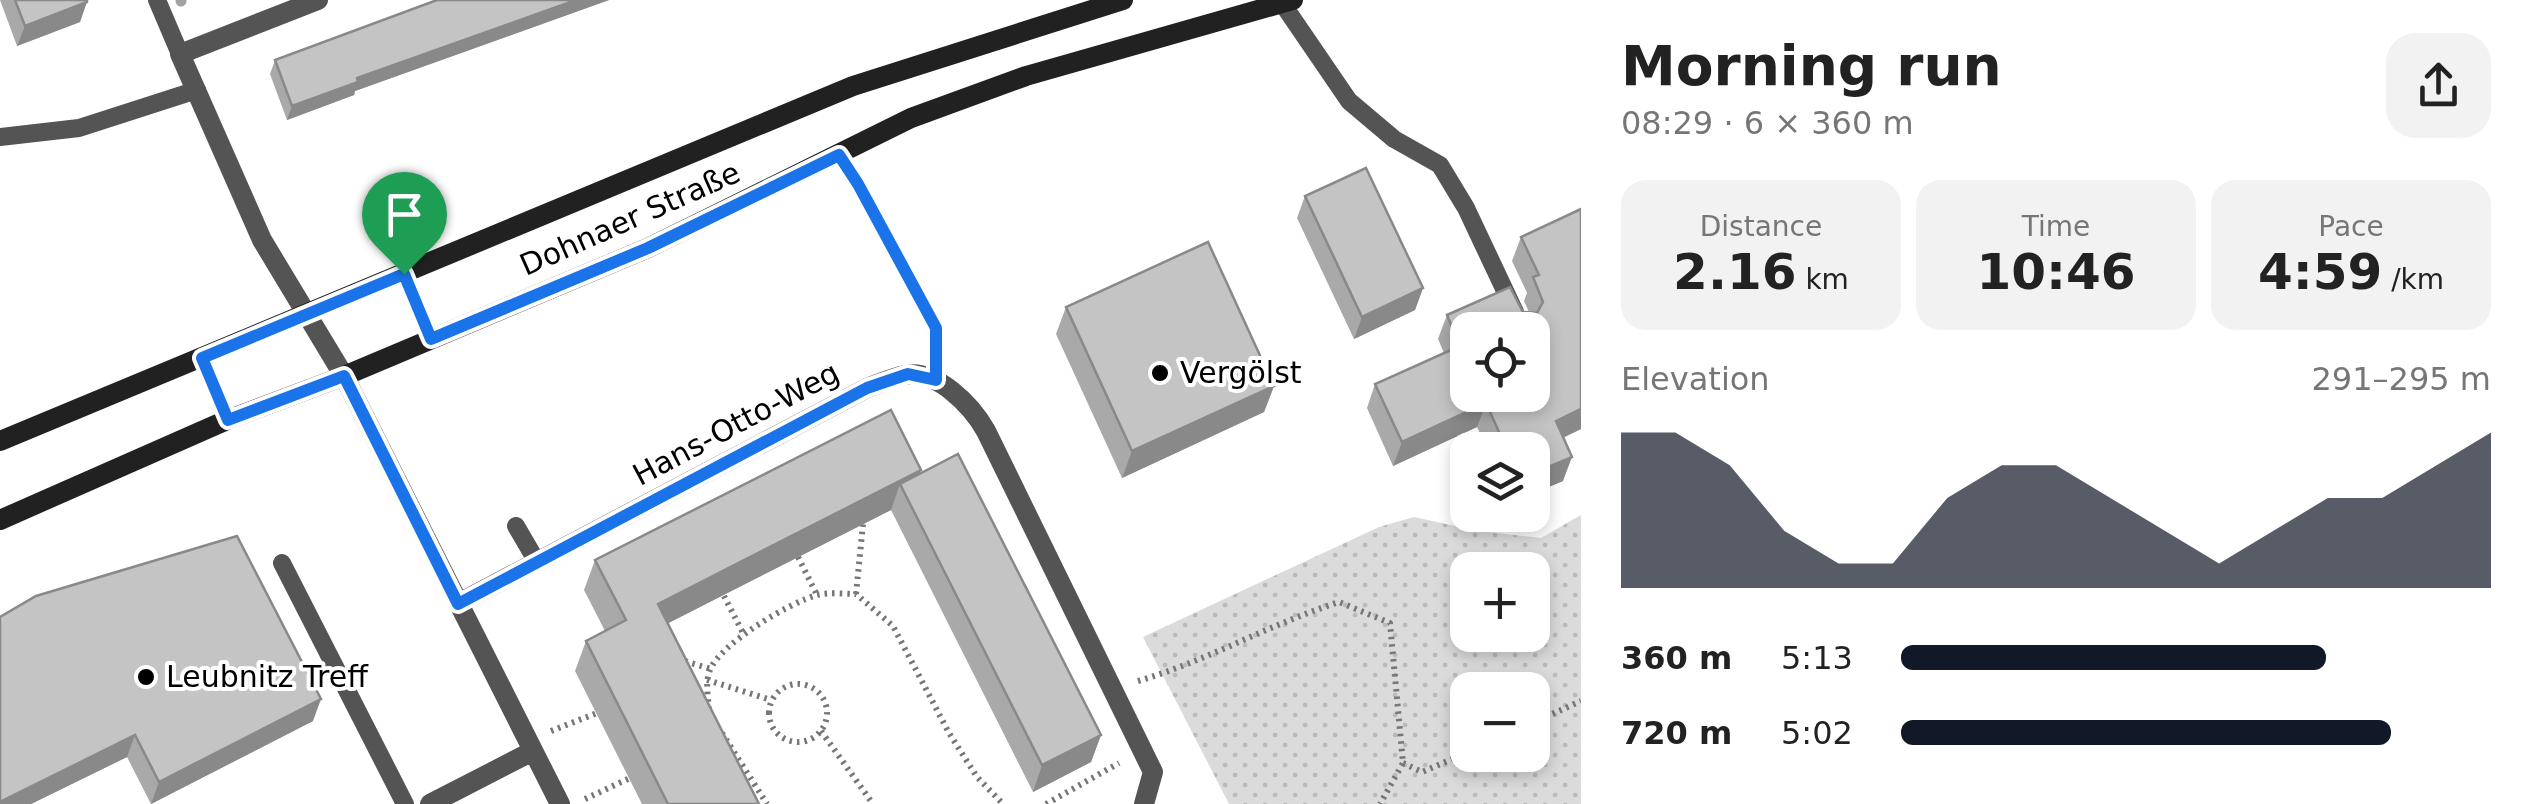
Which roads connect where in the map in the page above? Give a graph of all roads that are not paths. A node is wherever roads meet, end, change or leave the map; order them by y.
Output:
1 (157, 0) edge
2 (318, 0) edge
3 (1123, 0) edge
4 (1287, 2) edge
5 (180, 54) junction
6 (197, 90) junction
7 (0, 138) edge
8 (1515, 312) edge
9 (307, 315) junction
10 (344, 376) junction
11 (0, 441) edge
12 (0, 520) edge
13 (516, 526) dead end
14 (282, 562) dead end
15 (537, 562) junction
16 (458, 604) junction
17 (534, 751) junction
18 (405, 804) edge
19 (430, 804) edge
20 (560, 804) edge
21 (1144, 804) edge

1 - 5 lane
2 - 5 street
3 - 9 main road, Dohnaer Straße
4 - 8 lane
4 - 10 main road, Dohnaer Straße
5 - 6 street
6 - 7 lane
6 - 9 street
9 - 10 street
9 - 11 main road, Dohnaer Straße
10 - 12 main road, Dohnaer Straße
10 - 16 street
13 - 15 lane
14 - 18 lane
15 - 16 street, Hans-Otto-Weg
15 - 21 street, Hans-Otto-Weg
16 - 17 street
17 - 19 street
17 - 20 street

